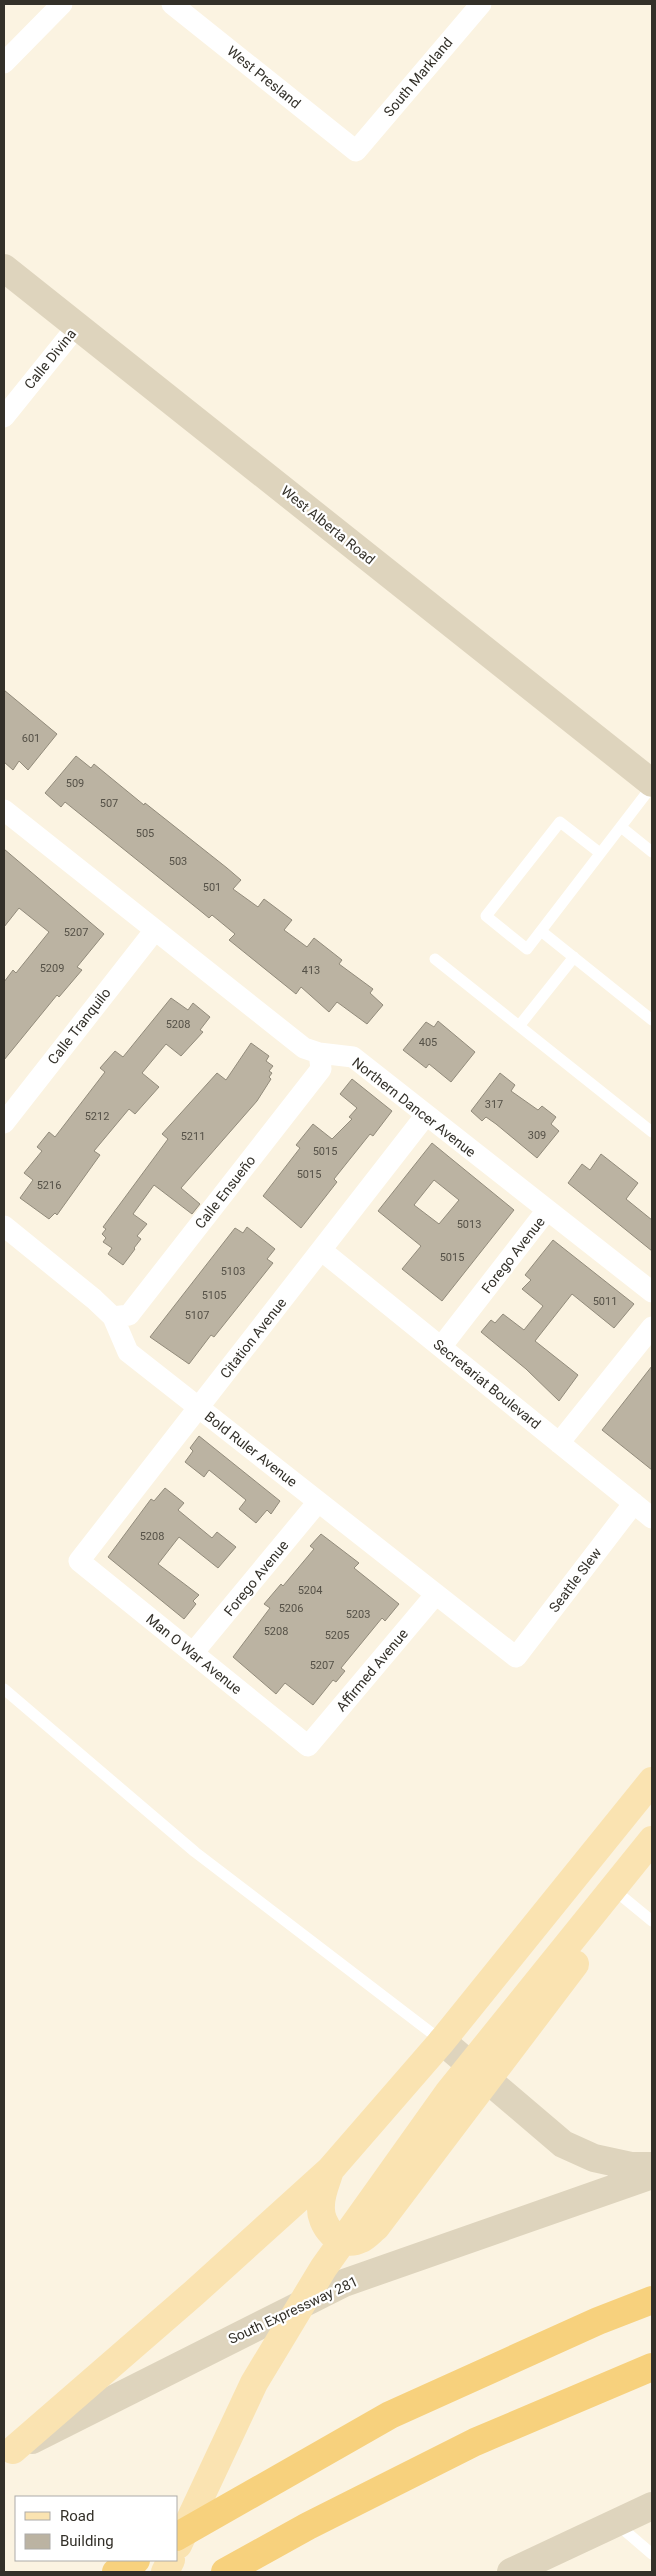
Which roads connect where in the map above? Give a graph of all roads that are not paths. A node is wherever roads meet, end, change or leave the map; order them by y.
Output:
1 (62, 4) edge
2 (172, 4) edge
3 (481, 4) edge
4 (6, 55) edge
5 (356, 151) joint
6 (4, 268) edge
7 (78, 325) junction
8 (4, 417) edge
9 (652, 784) edge
10 (4, 810) edge
11 (621, 827) junction
12 (652, 852) edge
13 (600, 853) junction
14 (155, 930) junction
15 (541, 931) junction
16 (574, 957) junction
17 (435, 958) dead end
18 (652, 1020) edge
19 (519, 1026) junction
20 (319, 1053) junction
21 (426, 1115) junction
22 (4, 1123) edge
23 (652, 1132) edge
24 (547, 1210) junction
25 (4, 1226) edge
26 (321, 1250) junction
27 (652, 1292) edge
28 (113, 1317) junction
29 (652, 1327) edge
30 (441, 1347) junction
31 (198, 1408) junction
32 (559, 1443) junction
33 (318, 1502) junction
34 (634, 1504) junction
35 (652, 1518) edge
36 (79, 1561) joint
37 (436, 1594) junction
38 (194, 1654) junction
39 (516, 1657) joint
40 (4, 1689) edge
41 (308, 1746) joint
42 (652, 1780) edge
43 (652, 1840) edge
44 (652, 1861) edge
45 (624, 1898) junction
46 (652, 1921) edge
47 (442, 2041) junction
48 (488, 2081) junction
49 (652, 2166) edge
50 (330, 2170) junction
51 (652, 2174) edge
52 (652, 2300) edge
53 (652, 2367) edge
54 (8, 2453) edge
55 (652, 2506) edge
56 (616, 2523) junction
57 (178, 2536) edge
58 (178, 2545) edge
59 (652, 2554) edge
60 (134, 2561) edge
61 (116, 2572) edge
62 (225, 2572) edge
63 (512, 2572) edge

1 - 4 street
2 - 5 street, West Presland
3 - 5 street, South Markland
6 - 7 main road, West Alberta Road
7 - 8 street, Calle Divina
7 - 9 main road, West Alberta Road
9 - 11 lane
10 - 14 street, Northern Dancer Avenue
11 - 12 lane
11 - 13 lane
13 - 15 lane
13 - 15 lane
14 - 20 street, Northern Dancer Avenue
14 - 22 street, Calle Tranquilo
15 - 16 lane
16 - 18 lane
16 - 19 lane
17 - 19 lane
19 - 23 lane
20 - 21 street, Northern Dancer Avenue
20 - 28 street, Calle Ensueño
21 - 24 street, Northern Dancer Avenue
21 - 26 street, Citation Avenue
24 - 27 street, Northern Dancer Avenue
24 - 30 street, Forego Avenue
25 - 28 street, Bold Ruler Avenue
26 - 30 street, Secretariat Boulevard
26 - 31 street, Citation Avenue
28 - 31 street, Bold Ruler Avenue
29 - 32 street
30 - 32 street, Secretariat Boulevard
31 - 33 street, Bold Ruler Avenue
31 - 36 street, Citation Avenue
32 - 34 street, Secretariat Boulevard
33 - 37 street, Bold Ruler Avenue
33 - 38 street, Forego Avenue
34 - 35 street, Secretariat Boulevard
34 - 39 street, Seattle Slew
36 - 38 street, Man O War Avenue
37 - 39 street, Bold Ruler Avenue
37 - 41 street, Affirmed Avenue
38 - 41 street, Man O War Avenue
40 - 47 lane
42 - 47 main road
43 - 58 main road
44 - 45 main road
45 - 46 lane
45 - 48 main road
47 - 48 main road
47 - 50 main road
48 - 49 main road
48 - 50 main road
50 - 54 main road
51 - 54 main road, South Expressway 281
52 - 57 highway
53 - 62 highway
55 - 56 main road
56 - 59 lane
56 - 63 main road
60 - 61 highway

